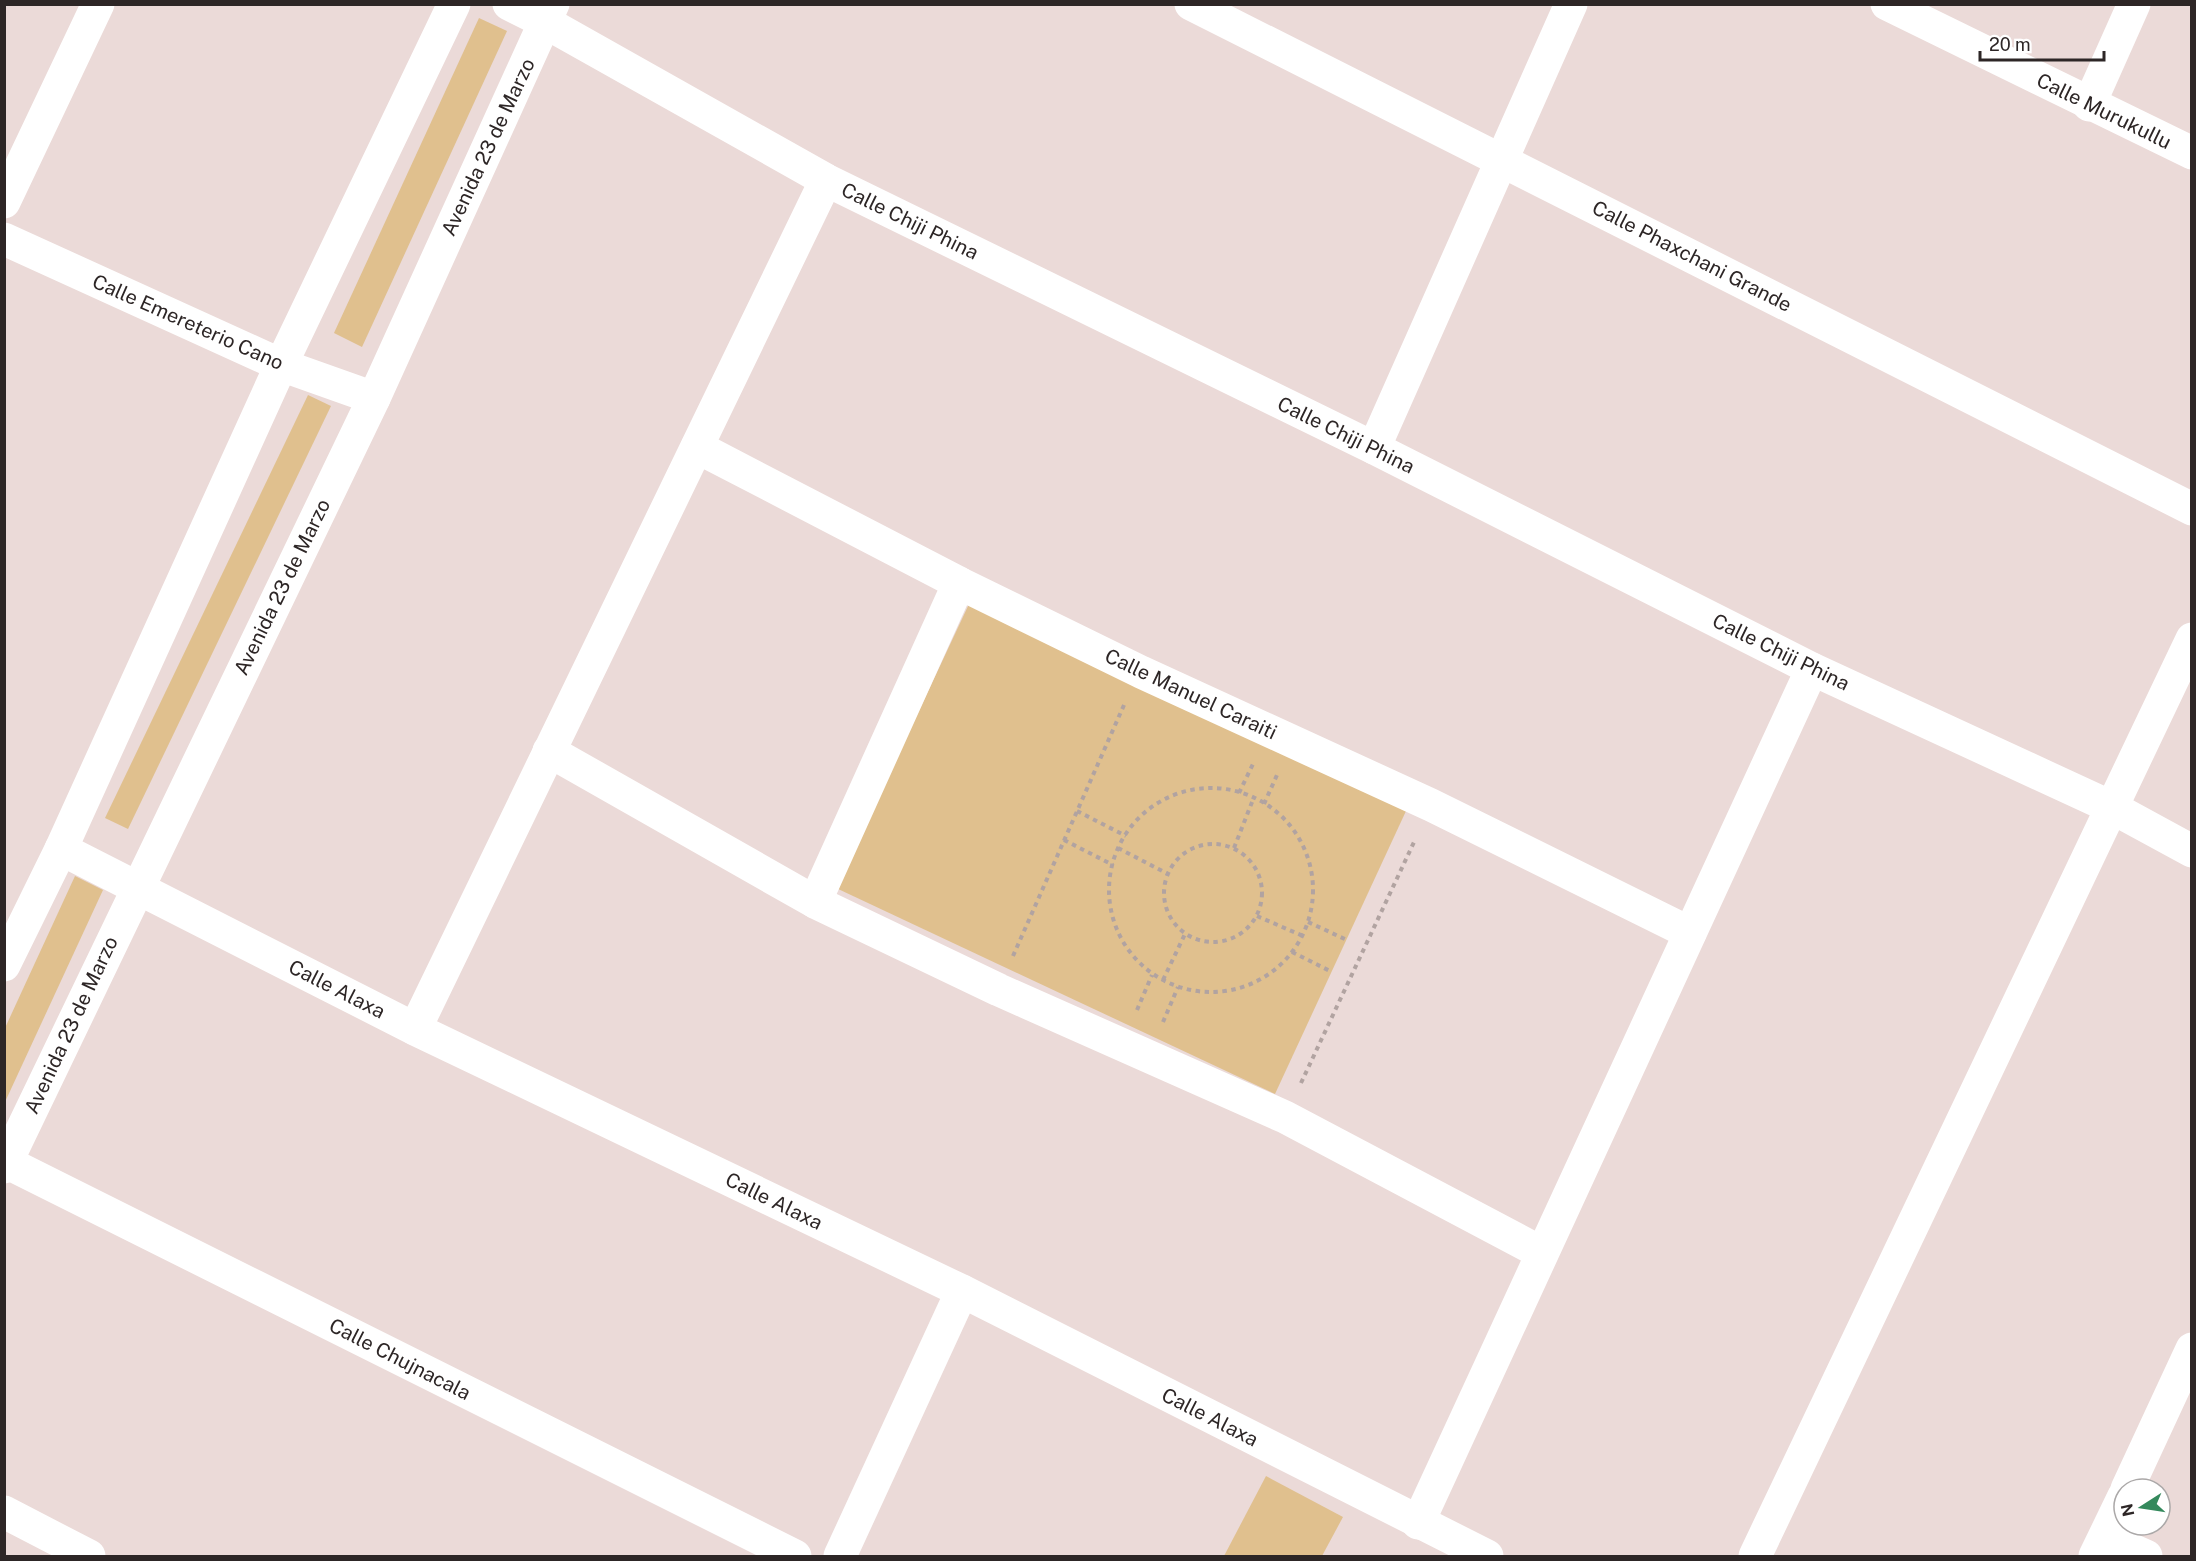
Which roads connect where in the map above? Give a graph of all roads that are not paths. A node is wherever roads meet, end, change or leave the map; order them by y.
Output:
1 (98, 4) edge
2 (454, 4) edge
3 (509, 4) edge
4 (1191, 4) edge
5 (1571, 4) edge
6 (1887, 4) edge
7 (2134, 4) edge
8 (549, 13) edge
9 (2089, 105) junction
10 (2192, 153) edge
11 (1501, 159) junction
12 (826, 180) junction
13 (4, 202) edge
14 (4, 239) edge
15 (281, 365) junction
16 (374, 398) junction
17 (697, 447) junction
18 (1374, 448) junction
19 (2192, 509) edge
20 (959, 583) junction
21 (2192, 639) edge
22 (1812, 669) junction
23 (549, 751) junction
24 (2111, 807) junction
25 (61, 849) junction
26 (2192, 851) edge
27 (137, 886) junction
28 (815, 902) junction
29 (1690, 933) junction
30 (4, 966) edge
31 (415, 1029) junction
32 (5, 1163) edge
33 (1542, 1253) junction
34 (962, 1291) junction
35 (2192, 1349) edge
36 (2133, 1477) edge
37 (4, 1512) edge
38 (2112, 1522) edge
39 (1418, 1523) junction
40 (2100, 1547) edge
41 (89, 1557) edge
42 (795, 1557) edge
43 (840, 1557) edge
44 (1487, 1557) edge
45 (1755, 1557) edge
46 (2146, 1557) edge

1 - 13 street
2 - 15 street
3 - 8 street, Calle Chiji Phina
4 - 11 street, Calle Phaxchani Grande
5 - 11 street
6 - 9 street, Calle Murukullu
7 - 9 street
8 - 12 street, Calle Chiji Phina
8 - 16 street, Avenida 23 de Marzo
9 - 10 street, Calle Murukullu
11 - 18 street
11 - 19 street, Calle Phaxchani Grande
12 - 17 street
12 - 18 street, Calle Chiji Phina
14 - 15 street, Calle Emereterio Cano
15 - 16 street, Calle Emereterio Cano
15 - 25 street
16 - 27 street, Avenida 23 de Marzo
17 - 20 street, Calle Manuel Caraiti
17 - 23 street
18 - 22 street, Calle Chiji Phina
20 - 28 street
20 - 29 street, Calle Manuel Caraiti
21 - 24 street
22 - 24 street, Calle Chiji Phina
22 - 29 street
23 - 28 street
23 - 31 street
24 - 26 street, Calle Chiji Phina
24 - 45 street
25 - 27 street, Calle Alaxa
25 - 30 street
27 - 31 street, Calle Alaxa
27 - 32 street, Avenida 23 de Marzo
28 - 33 street
29 - 33 street
31 - 34 street, Calle Alaxa
32 - 42 street, Calle Chujnacala
33 - 39 street
34 - 39 street, Calle Alaxa
34 - 43 street
35 - 36 street
37 - 41 street
38 - 40 street
39 - 44 street, Calle Alaxa
40 - 46 street

